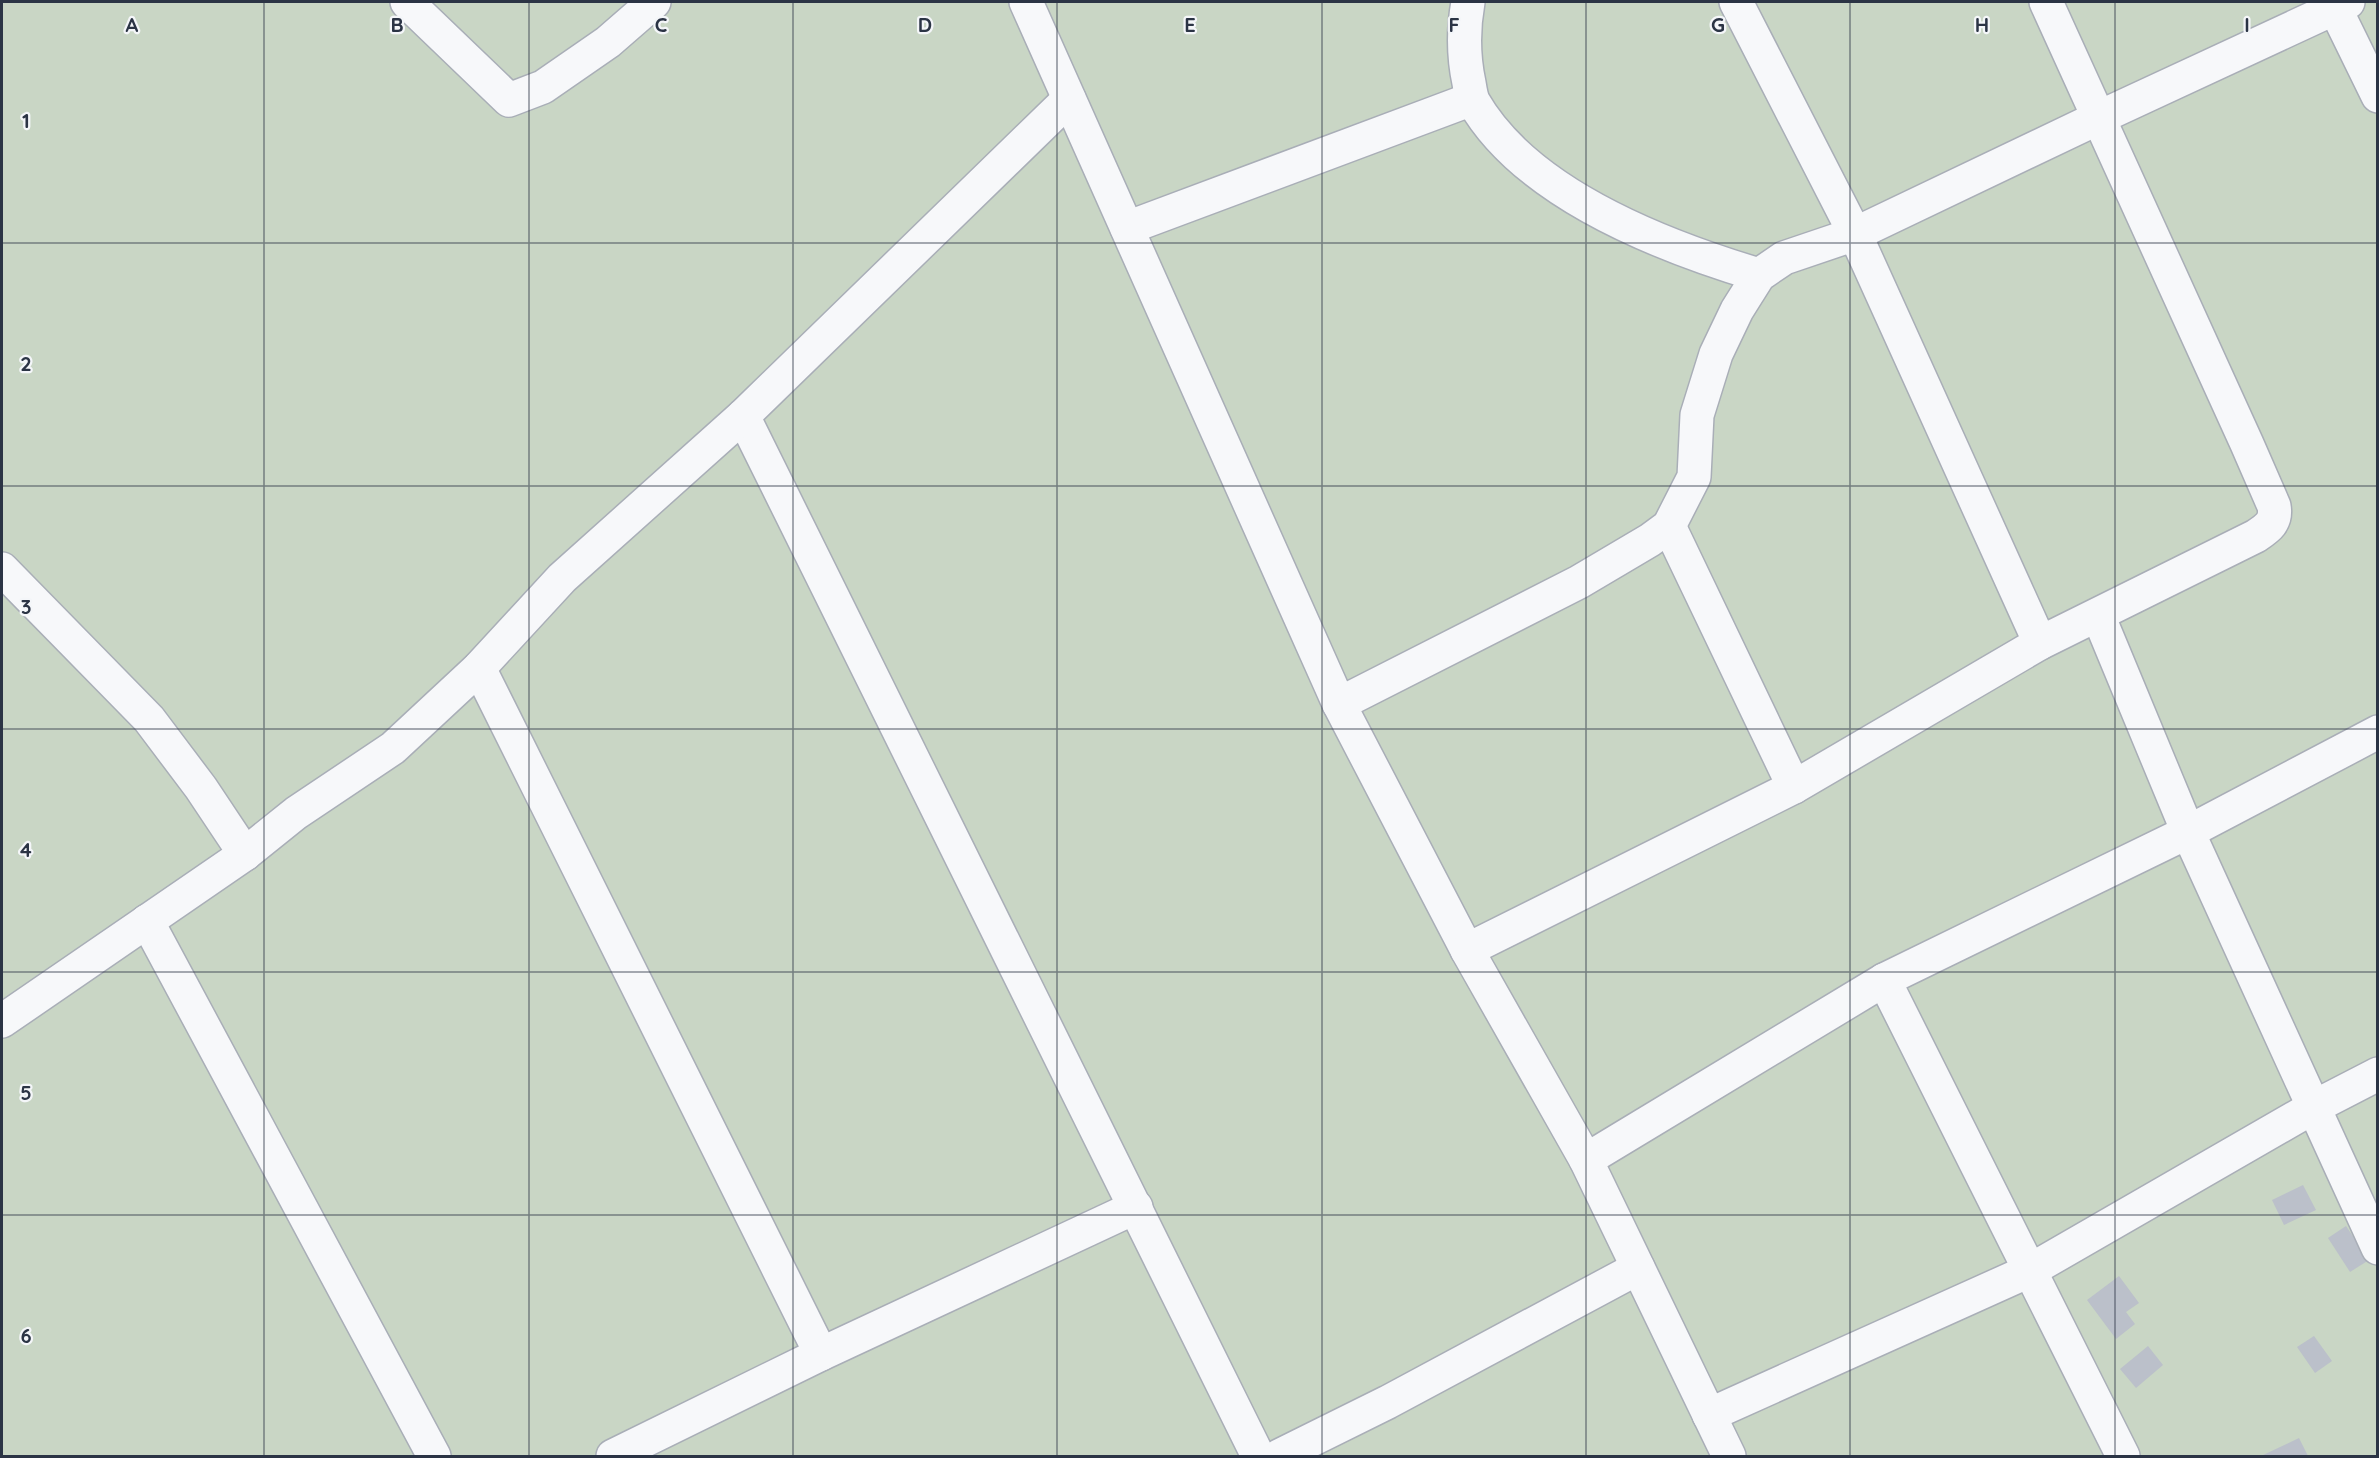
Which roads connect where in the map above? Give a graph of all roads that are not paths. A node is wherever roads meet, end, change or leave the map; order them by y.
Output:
1 (407, 2) edge
2 (654, 2) edge
3 (1026, 2) edge
4 (1468, 2) edge
5 (1736, 2) edge
6 (2046, 2) edge
7 (2338, 3) edge
8 (2378, 96) edge
9 (1069, 99) junction
10 (1472, 99) junction
11 (2098, 118) junction
12 (1127, 228) junction
13 (1856, 234) junction
14 (1760, 275) junction
15 (743, 416) junction
16 (1669, 526) junction
17 (2, 569) edge
18 (2098, 615) junction
19 (2040, 643) junction
20 (479, 668) junction
21 (1339, 704) junction
22 (2378, 732) edge
23 (1794, 787) junction
24 (2188, 832) junction
25 (245, 854) junction
26 (147, 921) junction
27 (1467, 950) junction
28 (1884, 980) junction
29 (2, 1020) edge
30 (2378, 1074) edge
31 (2313, 1108) junction
32 (1587, 1160) junction
33 (1136, 1207) junction
34 (2378, 1248) edge
35 (1638, 1268) junction
36 (2029, 1271) junction
37 (821, 1354) junction
38 (1708, 1415) junction
39 (434, 1456) edge
40 (614, 1456) edge
41 (1258, 1456) edge
42 (1279, 1456) edge
43 (1729, 1456) edge
44 (2122, 1456) edge

1 - 2 street
3 - 9 street
4 - 10 street
5 - 13 street
6 - 11 street
7 - 8 street
7 - 11 street
9 - 12 street
9 - 15 street
10 - 12 street
10 - 14 street
11 - 13 street
11 - 18 street
12 - 21 street
13 - 14 street
13 - 19 street
14 - 16 street
15 - 20 street
15 - 33 street
16 - 21 street
16 - 23 street
17 - 25 street
18 - 19 street
18 - 24 street
19 - 23 street
20 - 25 street
20 - 37 street
21 - 27 street
22 - 24 street
23 - 27 street
24 - 28 street
24 - 31 street
25 - 26 street
26 - 29 street
26 - 39 street
27 - 32 street
28 - 32 street
28 - 36 street
30 - 31 street
31 - 34 street
31 - 36 street
32 - 35 street
33 - 37 street
33 - 41 street
35 - 38 street
35 - 42 street
36 - 38 street
36 - 44 street
37 - 40 street
38 - 43 street

